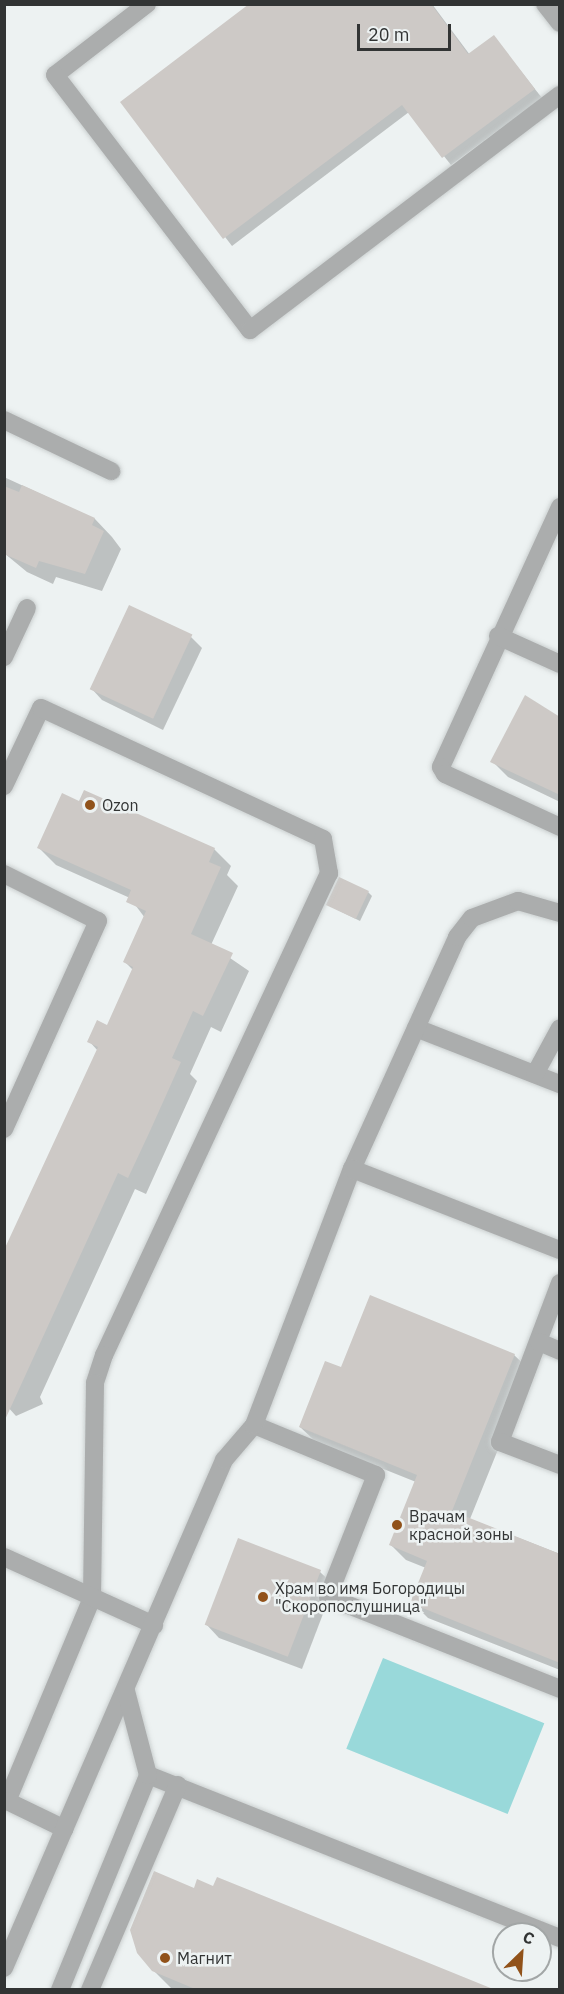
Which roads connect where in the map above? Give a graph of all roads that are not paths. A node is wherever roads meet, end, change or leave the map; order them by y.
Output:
1 (147, 4) edge
2 (545, 4) edge
3 (560, 23) edge
4 (560, 95) edge
5 (4, 420) edge
6 (111, 471) dead end
7 (560, 507) edge
8 (27, 608) dead end
9 (498, 636) junction
10 (7, 645) edge
11 (560, 664) edge
12 (4, 786) edge
13 (560, 827) edge
14 (4, 874) edge
15 (560, 913) edge
16 (416, 1028) junction
17 (560, 1028) edge
18 (535, 1074) junction
19 (560, 1084) edge
20 (4, 1129) edge
21 (352, 1169) junction
22 (560, 1250) edge
23 (560, 1283) edge
24 (539, 1342) junction
25 (560, 1351) edge
26 (254, 1425) junction
27 (560, 1465) edge
28 (4, 1557) edge
29 (92, 1598) junction
30 (154, 1625) junction
31 (560, 1689) edge
32 (126, 1690) junction
33 (148, 1775) junction
34 (178, 1785) junction
35 (65, 1829) junction
36 (560, 1938) edge
37 (4, 1968) edge
38 (60, 1989) edge
39 (90, 1989) edge

1 - 4 lane
2 - 3 lane
5 - 6 lane
7 - 9 lane
8 - 10 lane
9 - 11 lane
9 - 13 lane
12 - 29 lane
14 - 20 lane
15 - 16 lane
16 - 18 lane
16 - 21 lane
17 - 18 lane
18 - 19 lane
21 - 22 lane
21 - 26 lane
23 - 24 lane
24 - 25 lane
24 - 27 lane
26 - 30 lane
26 - 31 lane
28 - 29 lane
29 - 30 lane
29 - 35 lane
30 - 32 lane
32 - 33 lane
32 - 35 lane
33 - 34 lane
33 - 38 lane
34 - 36 lane
34 - 39 lane
35 - 37 lane

